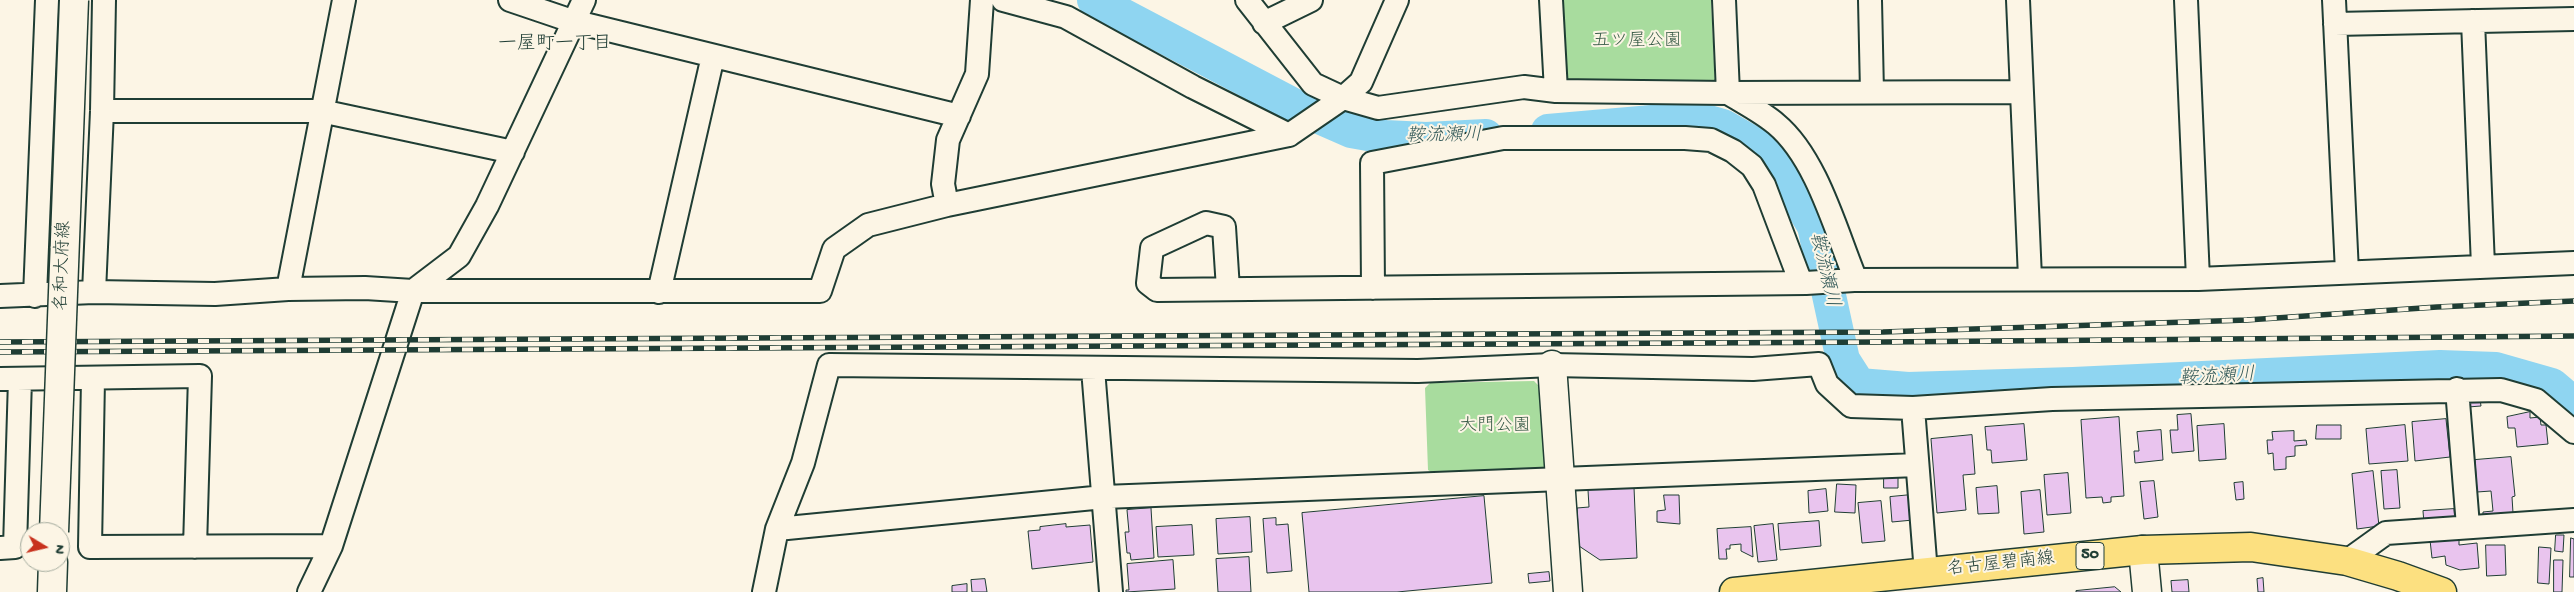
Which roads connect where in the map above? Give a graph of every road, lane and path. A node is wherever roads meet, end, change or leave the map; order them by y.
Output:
1 (47, 0) edge
2 (74, 0) edge
3 (104, 0) edge
4 (344, 0) edge
5 (510, 0) edge
6 (584, 0) edge
7 (982, 0) edge
8 (1003, 0) edge
9 (1247, 0) edge
10 (1310, 0) edge
11 (1397, 0) edge
12 (1551, 0) edge
13 (1724, 0) edge
14 (1870, 0) edge
15 (2018, 0) edge
16 (2186, 0) edge
17 (2334, 0) edge
18 (2574, 19) edge
19 (572, 21) junction
20 (2473, 21) junction
21 (1264, 23) junction
22 (2335, 24) junction
23 (713, 56) junction
24 (1556, 91) junction
25 (1872, 92) junction
26 (2020, 92) junction
27 (1728, 93) junction
28 (1343, 99) junction
29 (102, 111) junction
30 (321, 111) junction
31 (959, 116) junction
32 (1292, 134) junction
33 (513, 152) junction
34 (948, 205) junction
35 (2574, 263) edge
36 (2483, 266) junction
37 (2347, 272) junction
38 (2030, 278) junction
39 (1855, 280) junction
40 (2198, 280) junction
41 (1804, 283) junction
42 (1374, 288) junction
43 (288, 289) junction
44 (1228, 289) dead end
45 (413, 291) junction
46 (94, 292) junction
47 (659, 292) junction
48 (0, 296) edge
49 (35, 296) junction
50 (1552, 364) junction
51 (1093, 369) junction
52 (10, 379) edge
53 (93, 379) junction
54 (2457, 390) junction
55 (1913, 408) junction
56 (2574, 432) edge
57 (1917, 465) junction
58 (1561, 479) junction
59 (1104, 497) junction
60 (2574, 520) edge
61 (54, 522) edge
62 (2468, 526) junction
63 (777, 529) junction
64 (331, 546) junction
65 (195, 547) junction
66 (0, 548) edge
67 (2143, 550) junction
68 (2346, 561) junction
69 (53, 572) edge
70 (1926, 573) junction
71 (52, 592) edge
72 (309, 592) edge
73 (764, 592) edge
74 (1111, 592) edge
75 (1568, 592) edge
76 (1734, 592) edge
77 (2148, 592) edge
78 (2442, 592) edge

1 - 49 street
2 - 61 main road, 名和大府線, bridge
3 - 29 street
4 - 30 street
5 - 19 street
6 - 19 street
7 - 31 street
8 - 32 street
9 - 21 street
10 - 21 street
11 - 28 street
12 - 24 street
13 - 27 street
14 - 25 street
15 - 26 street
16 - 40 street
17 - 22 street
18 - 20 street
19 - 23 street
19 - 33 street
20 - 22 street
20 - 36 street
21 - 28 street
22 - 37 street
23 - 31 street
23 - 47 street
24 - 27 street
24 - 28 street
25 - 26 street
25 - 27 street
26 - 38 street
27 - 39 street
28 - 32 street
29 - 30 street
29 - 46 street
30 - 33 street
30 - 43 street
31 - 34 street
32 - 34 street
33 - 45 street
34 - 47 street
35 - 36 street
36 - 37 street
37 - 40 street
38 - 39 street
38 - 40 street
39 - 41 street
41 - 42 street
41 - 42 street
42 - 44 street
43 - 45 street
43 - 46 street
45 - 47 street
45 - 64 street
46 - 49 street
48 - 49 street
50 - 51 street
50 - 55 street
50 - 58 main road
51 - 59 street
51 - 63 street
52 - 53 street
52 - 66 street
53 - 65 street
53 - 65 street
54 - 55 street
54 - 56 street
54 - 62 street
55 - 57 street
57 - 58 street
57 - 70 street
58 - 59 street
58 - 75 main road
59 - 63 street
59 - 74 street
60 - 62 street
62 - 68 street
63 - 73 street
64 - 65 street
64 - 72 street
67 - 68 main road, 名古屋碧南線 / 50
67 - 70 main road, 名古屋碧南線 / 50
67 - 77 main road
68 - 78 main road, 名古屋碧南線 / 50
69 - 71 main road
70 - 76 main road, 名古屋碧南線 / 50

